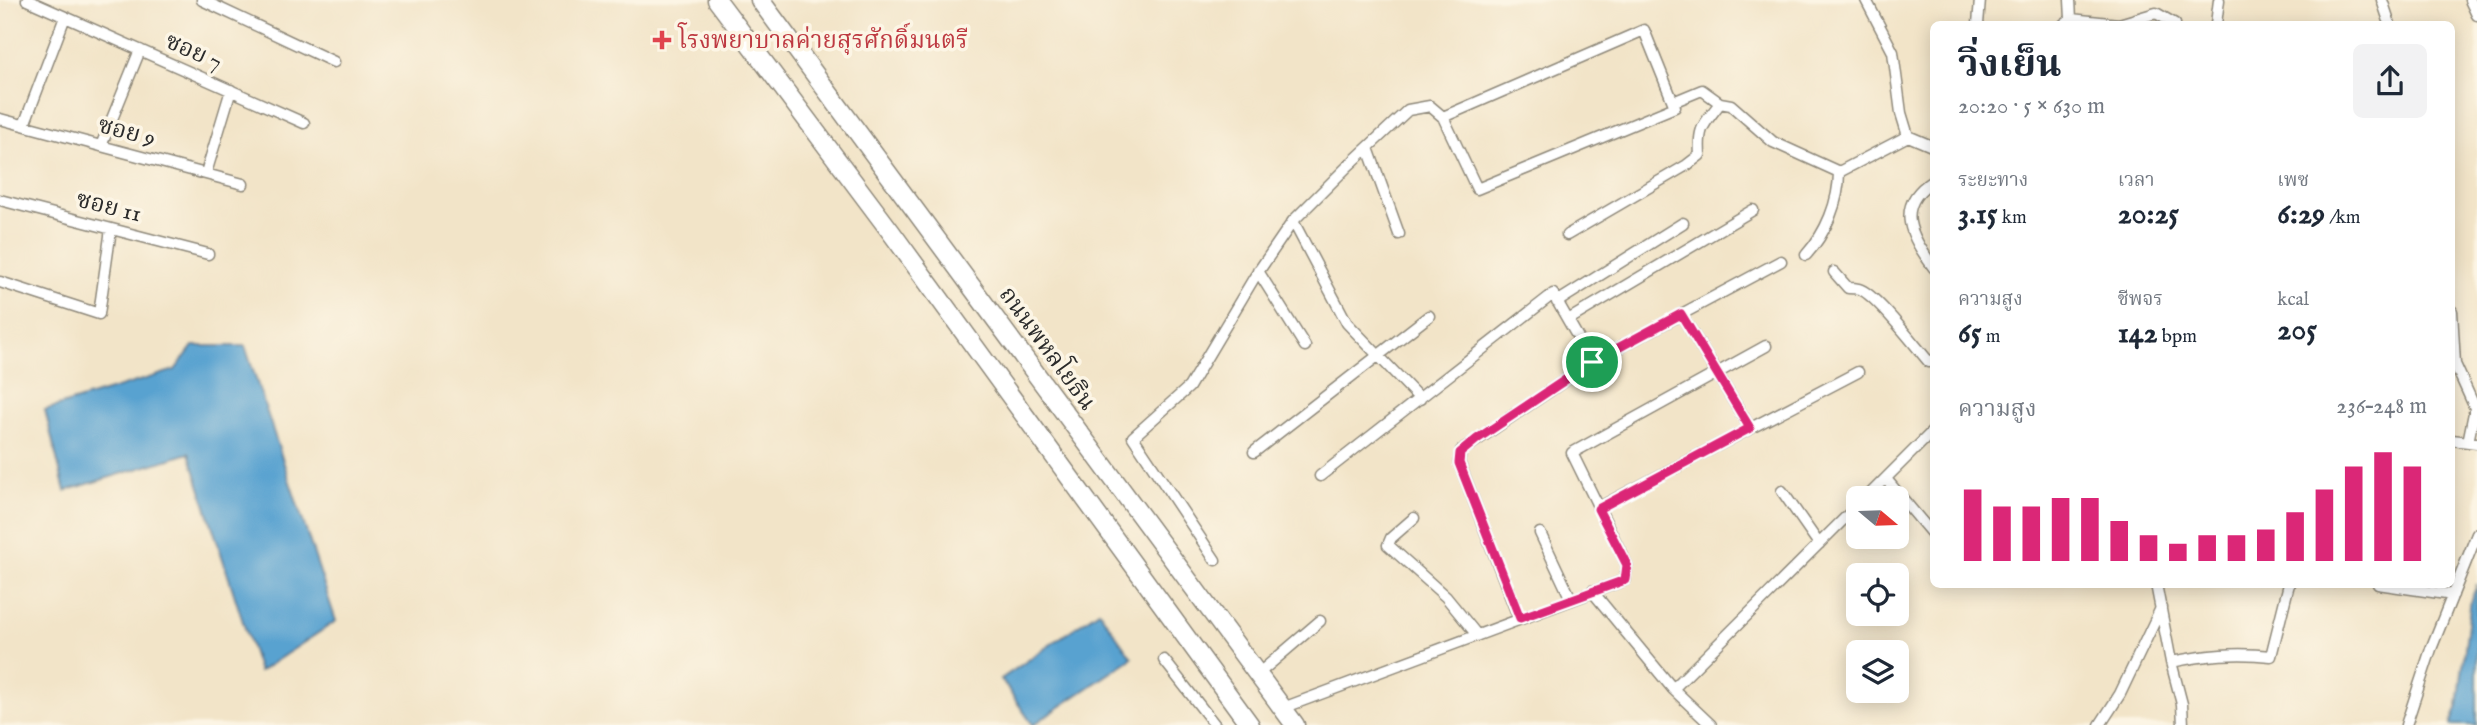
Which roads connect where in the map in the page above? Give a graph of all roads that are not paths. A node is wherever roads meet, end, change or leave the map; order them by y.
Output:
1 (27, 0) edge
2 (202, 0) edge
3 (718, 0) edge
4 (761, 0) edge
5 (1866, 0) edge
6 (1980, 0) edge
7 (2070, 0) edge
8 (2219, 0) edge
9 (2382, 0) edge
10 (2470, 0) edge
11 (2477, 15) edge
12 (65, 17) junction
13 (1978, 21) edge
14 (2068, 21) edge
15 (2128, 21) edge
16 (2170, 21) edge
17 (2216, 21) edge
18 (2389, 21) edge
19 (140, 50) junction
20 (334, 62) dead end
21 (231, 90) junction
22 (1673, 102) junction
23 (1720, 103) junction
24 (1443, 117) junction
25 (0, 119) edge
26 (304, 123) dead end
27 (24, 125) junction
28 (1908, 136) junction
29 (1930, 145) edge
30 (101, 146) junction
31 (1368, 148) junction
32 (1839, 172) junction
33 (206, 173) junction
34 (1930, 183) edge
35 (243, 184) dead end
36 (0, 200) edge
37 (1753, 210) dead end
38 (1293, 221) junction
39 (1683, 223) dead end
40 (111, 229) junction
41 (1399, 234) dead end
42 (1567, 235) dead end
43 (208, 254) dead end
44 (1806, 256) dead end
45 (1781, 261) dead end
46 (1930, 263) edge
47 (1258, 271) junction
48 (1834, 272) dead end
49 (0, 282) edge
50 (1557, 302) junction
51 (1681, 314) junction
52 (1429, 316) dead end
53 (1568, 320) junction
54 (1305, 346) dead end
55 (1766, 346) dead end
56 (1377, 356) junction
57 (1592, 362) junction
58 (1930, 362) edge
59 (2455, 364) edge
60 (1858, 372) dead end
61 (1716, 374) junction
62 (1420, 399) junction
63 (1750, 428) junction
64 (1930, 434) edge
65 (2455, 440) edge
66 (2473, 442) edge
67 (1254, 452) dead end
68 (1320, 476) dead end
69 (1886, 479) junction
70 (1879, 486) edge
71 (1782, 491) dead end
72 (1598, 509) junction
73 (1846, 517) edge
74 (1414, 518) dead end
75 (1930, 531) edge
76 (1539, 533) dead end
77 (2477, 534) edge
78 (1819, 544) junction
79 (1215, 560) dead end
80 (2157, 588) edge
81 (2288, 588) edge
82 (2405, 588) edge
83 (1592, 591) junction
84 (2453, 595) junction
85 (1571, 599) junction
86 (2161, 608) junction
87 (1520, 618) junction
88 (1320, 621) dead end
89 (1477, 635) junction
90 (1164, 660) dead end
91 (2171, 662) junction
92 (1258, 674) junction
93 (1672, 689) junction
94 (1283, 708) junction
95 (1215, 725) edge
96 (1250, 725) edge
97 (1295, 725) edge
98 (1711, 725) edge
99 (2099, 725) edge
100 (2183, 725) edge
101 (2406, 725) edge

1 - 12 street, ซอย 7
2 - 20 street
3 - 96 highway
4 - 92 highway, ถนนพหลโยธิน
5 - 28 street
6 - 13 street
7 - 14 street
8 - 17 street
9 - 18 street
10 - 11 street
12 - 19 street, ซอย 7
12 - 27 street
15 - 16 street
19 - 21 street, ซอย 7
19 - 30 street
21 - 26 street, ซอย 7
21 - 33 street
22 - 23 street
22 - 24 street
22 - 24 street
23 - 32 street
23 - 42 street
24 - 31 street
25 - 27 street, ซอย 9
27 - 30 street, ซอย 9
28 - 29 street
28 - 32 street
30 - 33 street, ซอย 9
31 - 38 street
31 - 41 street
32 - 44 street
33 - 35 street, ซอย 9
34 - 46 street
36 - 40 street, ซอย 11
37 - 53 street
38 - 47 street
38 - 56 street
39 - 50 street
40 - 43 street, ซอย 11
40 - 49 street
45 - 51 street
47 - 54 street
47 - 79 street
48 - 58 street
50 - 53 street
50 - 62 street
51 - 57 street
51 - 61 street
52 - 56 street
53 - 57 street
55 - 61 street
56 - 62 street
56 - 67 street
57 - 87 street
59 - 66 street
60 - 63 street
61 - 63 street
61 - 72 street
62 - 68 street
63 - 72 street
64 - 69 street
65 - 66 street
69 - 70 street
69 - 75 street
71 - 78 street
72 - 83 street
73 - 78 street
74 - 89 street
76 - 85 street
77 - 84 street
78 - 93 street
80 - 86 street
81 - 91 street
82 - 84 street
83 - 85 street
83 - 93 street
84 - 101 street
85 - 87 street
86 - 91 street
86 - 99 street
87 - 89 street
88 - 92 street
89 - 94 street
90 - 95 street
91 - 100 street
92 - 94 highway, ถนนพหลโยธิน
93 - 98 street
94 - 97 highway, ถนนพหลโยธิน

